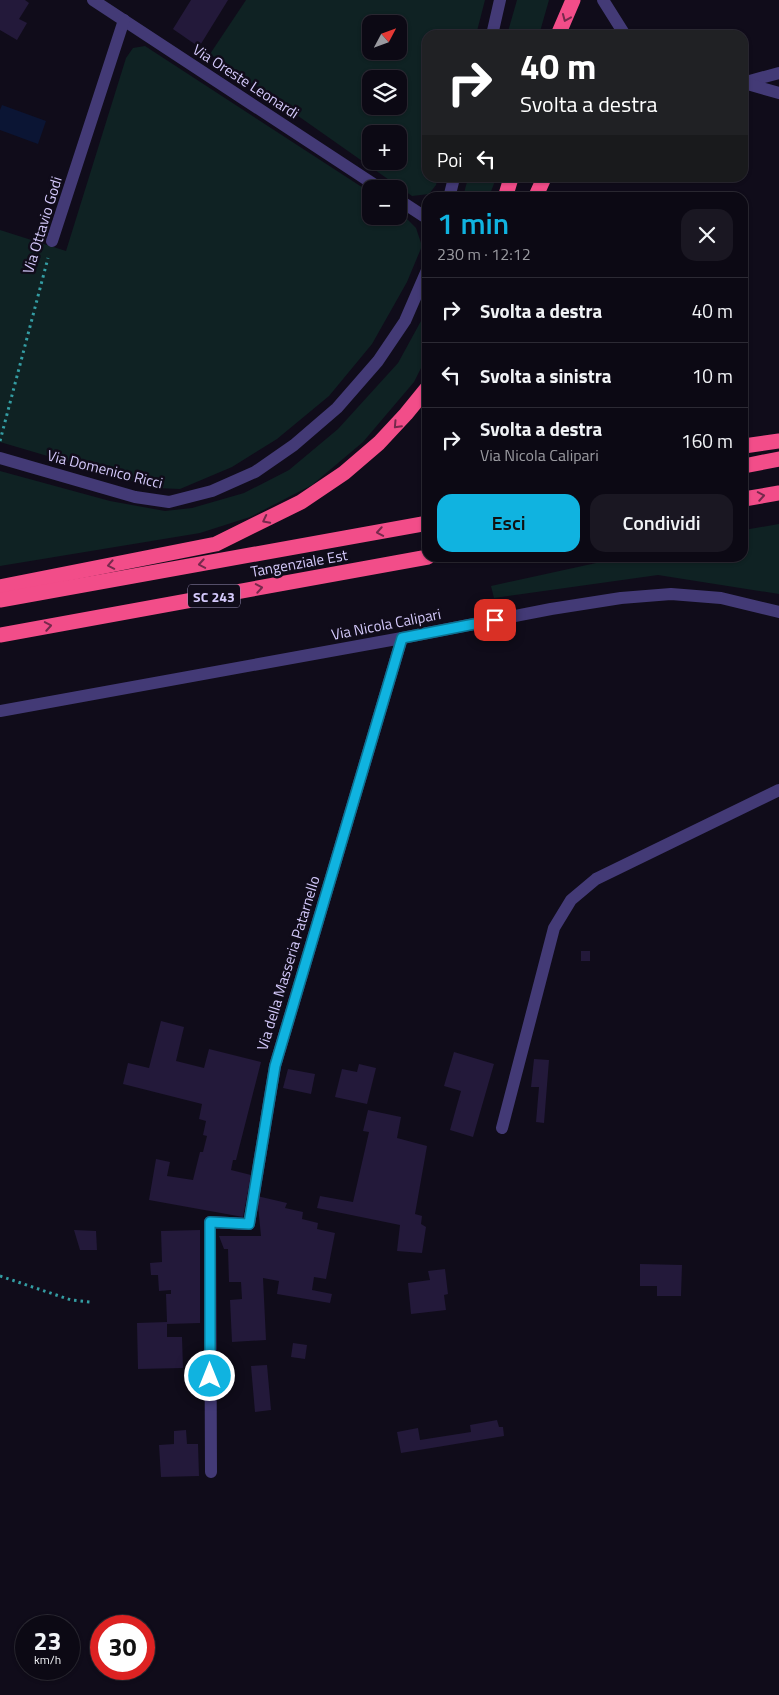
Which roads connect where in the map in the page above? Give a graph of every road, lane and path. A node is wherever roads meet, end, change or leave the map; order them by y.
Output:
1 (93, 0) edge
2 (500, 0) edge
3 (573, 0) edge
4 (603, 0) edge
5 (124, 20) junction
6 (493, 30) edge
7 (560, 30) edge
8 (622, 30) edge
9 (779, 73) edge
10 (748, 82) edge
11 (748, 84) edge
12 (779, 93) edge
13 (367, 180) edge
14 (407, 205) edge
15 (422, 215) edge
16 (52, 241) joint
17 (422, 282) edge
18 (422, 394) edge
19 (779, 441) edge
20 (0, 442) edge
21 (748, 445) edge
22 (0, 458) edge
23 (779, 459) edge
24 (748, 465) edge
25 (779, 493) edge
26 (748, 498) edge
27 (422, 524) edge
28 (422, 558) edge
29 (0, 587) edge
30 (0, 600) edge
31 (779, 612) edge
32 (0, 635) edge
33 (402, 638) junction
34 (0, 711) edge
35 (779, 790) edge
36 (502, 1128) dead end
37 (0, 1276) edge
38 (90, 1302) dead end
39 (211, 1472) dead end

1 - 5 street, Via Oreste Leonardi
2 - 6 street
3 -> 7 highway
4 - 8 street
5 - 13 street, Via Oreste Leonardi
5 - 16 street, Via Ottavio Godi
9 - 10 street
11 - 12 street
14 - 15 street
16 - 20 path, Via Ottavio Godi
17 - 22 street, Via Domenico Ricci
18 -> 29 highway
19 - 21 highway
23 - 24 highway
26 -> 25 highway
27 -> 30 highway, Tangenziale Est / SC 243
32 -> 28 highway, Tangenziale Est / SC 243
31 - 33 street, Via Nicola Calipari
33 - 34 street, Via Nicola Calipari
33 - 39 street, Via della Masseria Patarnello
35 - 36 street
37 - 38 path

